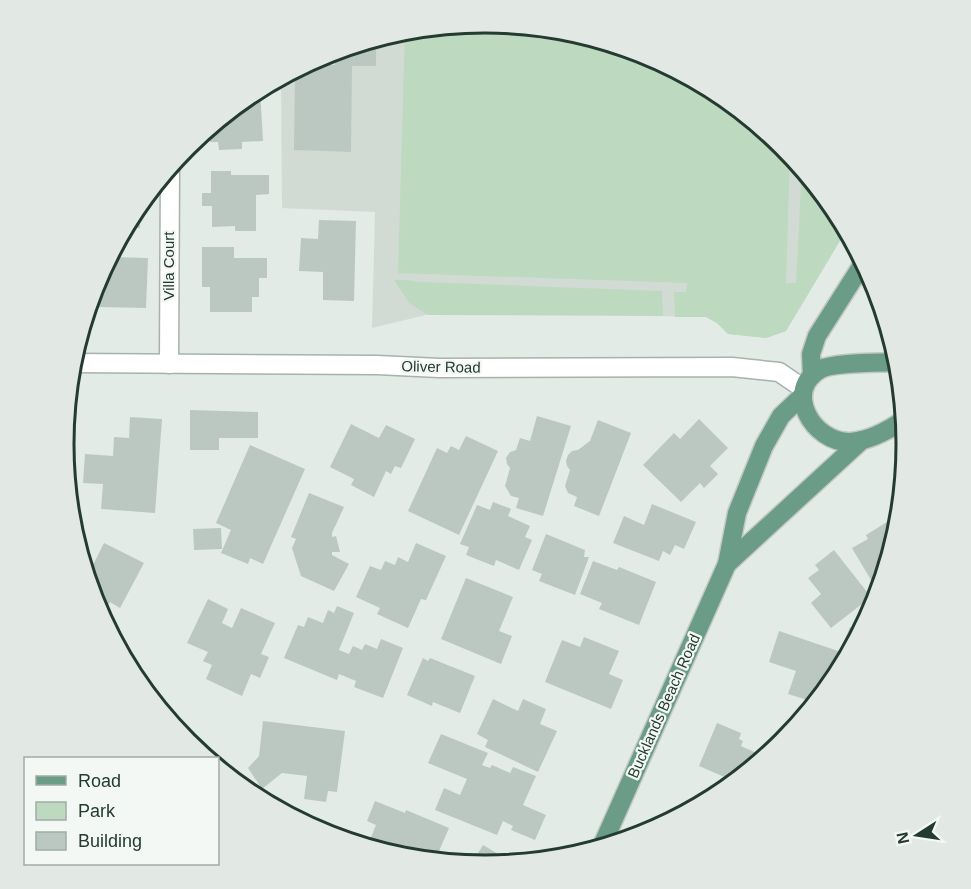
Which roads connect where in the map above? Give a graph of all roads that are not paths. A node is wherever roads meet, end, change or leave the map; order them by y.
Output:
1 (170, 180) edge
2 (859, 270) edge
3 (889, 362) edge
4 (82, 363) edge
5 (169, 364) junction
6 (806, 386) junction
7 (896, 425) edge
8 (862, 440) junction
9 (727, 564) junction
10 (606, 838) edge

1 - 5 street, Villa Court
2 - 6 main road
3 - 6 main road
4 - 5 street, Oliver Road
5 - 6 street, Oliver Road
6 - 8 main road
6 - 9 main road, Bucklands Beach Road
7 - 8 main road
8 - 9 main road, Bucklands Beach Road
9 - 10 main road, Bucklands Beach Road

